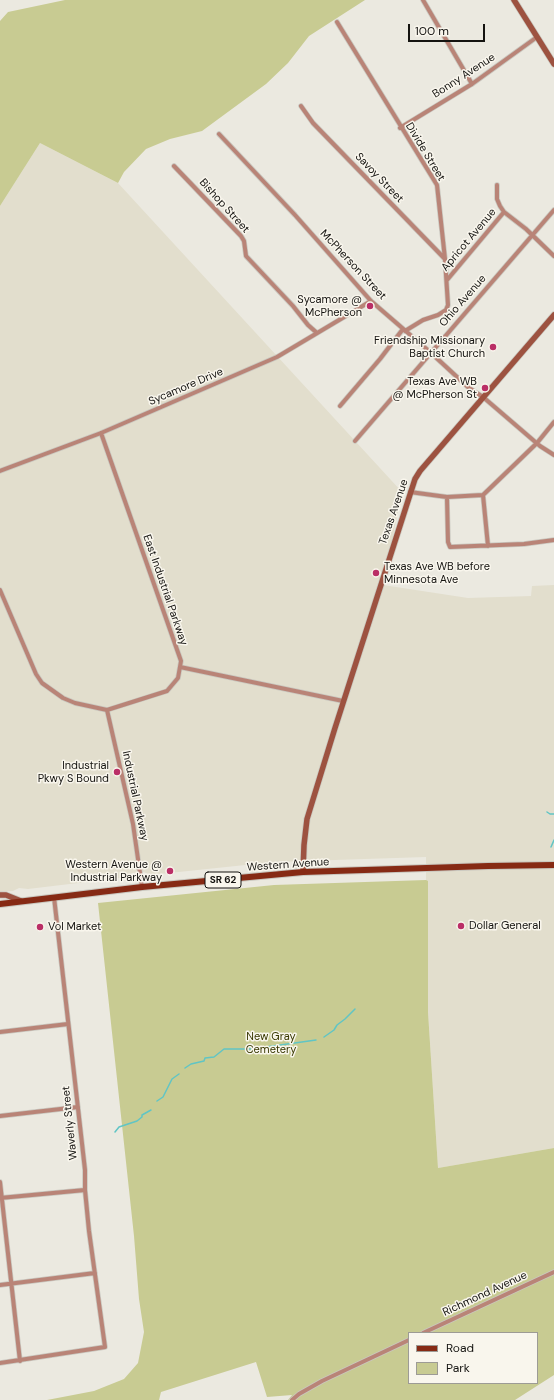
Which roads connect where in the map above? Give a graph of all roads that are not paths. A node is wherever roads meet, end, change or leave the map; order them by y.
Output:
1 (423, 0) edge
2 (514, 0) edge
3 (337, 22) dead end
4 (537, 37) junction
5 (554, 64) edge
6 (472, 84) junction
7 (301, 106) dead end
8 (400, 128) junction
9 (219, 134) dead end
10 (174, 166) dead end
11 (496, 185) dead end
12 (554, 210) edge
13 (504, 212) junction
14 (532, 234) junction
15 (554, 256) edge
16 (446, 259) junction
17 (447, 280) junction
18 (372, 301) junction
19 (554, 315) edge
20 (404, 330) junction
21 (317, 333) junction
22 (430, 352) junction
23 (484, 397) junction
24 (340, 406) dead end
25 (554, 422) edge
26 (100, 433) junction
27 (355, 441) dead end
28 (537, 443) junction
29 (554, 454) edge
30 (0, 472) edge
31 (410, 492) junction
32 (483, 495) junction
33 (447, 497) junction
34 (554, 540) edge
35 (488, 546) junction
36 (0, 590) edge
37 (180, 666) junction
38 (343, 701) junction
39 (107, 710) junction
40 (554, 865) edge
41 (303, 872) junction
42 (142, 887) junction
43 (0, 895) edge
44 (54, 897) junction
45 (20, 901) junction
46 (0, 904) edge
47 (68, 1024) junction
48 (0, 1032) edge
49 (78, 1108) junction
50 (0, 1116) edge
51 (0, 1182) edge
52 (85, 1190) junction
53 (1, 1198) edge
54 (554, 1272) edge
55 (95, 1273) junction
56 (11, 1284) junction
57 (0, 1285) edge
58 (425, 1332) edge
59 (408, 1340) edge
60 (20, 1360) junction
61 (0, 1363) edge
62 (292, 1400) edge

1 - 6 street
2 - 4 street
3 - 8 street, Divide Street
4 - 5 street
4 - 6 street, Bonny Avenue
6 - 8 street, Bonny Avenue
7 - 16 street, Savoy Street
8 - 16 street, Divide Street
9 - 18 street, McPherson Street
10 - 21 street, Bishop Street
11 - 13 street
12 - 14 street, Ohio Avenue
13 - 14 street
13 - 17 street, Apricot Avenue
14 - 15 street
14 - 22 street, Ohio Avenue
16 - 17 street, Divide Street
17 - 20 street, Divide Street
18 - 20 street, McPherson Street
18 - 21 street, Sycamore Drive
19 - 23 street, Texas Avenue
20 - 22 street, McPherson Street
20 - 24 street
21 - 26 street, Sycamore Drive
22 - 23 street, McPherson Street
22 - 27 street, Ohio Avenue
23 - 28 street, McPherson Street
23 - 31 street, Texas Avenue
25 - 28 street
26 - 30 street, Sycamore Drive
26 - 37 street, East Industrial Parkway
28 - 29 street, McPherson Street
28 - 32 street
31 - 33 street
31 - 38 street, Texas Avenue
32 - 33 street
32 - 35 street
33 - 35 street
34 - 35 street
36 - 39 street
37 - 38 street
37 - 39 street
38 - 41 street, Texas Avenue
39 - 42 street, Industrial Parkway
40 - 41 main road, Western Avenue / SR 62
41 - 42 main road, Western Avenue / SR 62
42 - 44 main road, Western Avenue / SR 62
43 - 45 street
44 - 45 main road, Western Avenue / SR 62
44 - 47 street, Waverly Street
45 - 46 main road, Western Avenue / SR 62
47 - 48 street
47 - 49 street, Waverly Street
49 - 50 street
49 - 52 street, Waverly Street
51 - 53 street
52 - 53 street
52 - 55 street, Waverly Street
53 - 56 street
54 - 58 street, Richmond Avenue
55 - 56 street
55 - 60 street, Waverly Street
56 - 57 street
56 - 60 street
59 - 62 street
60 - 61 street

